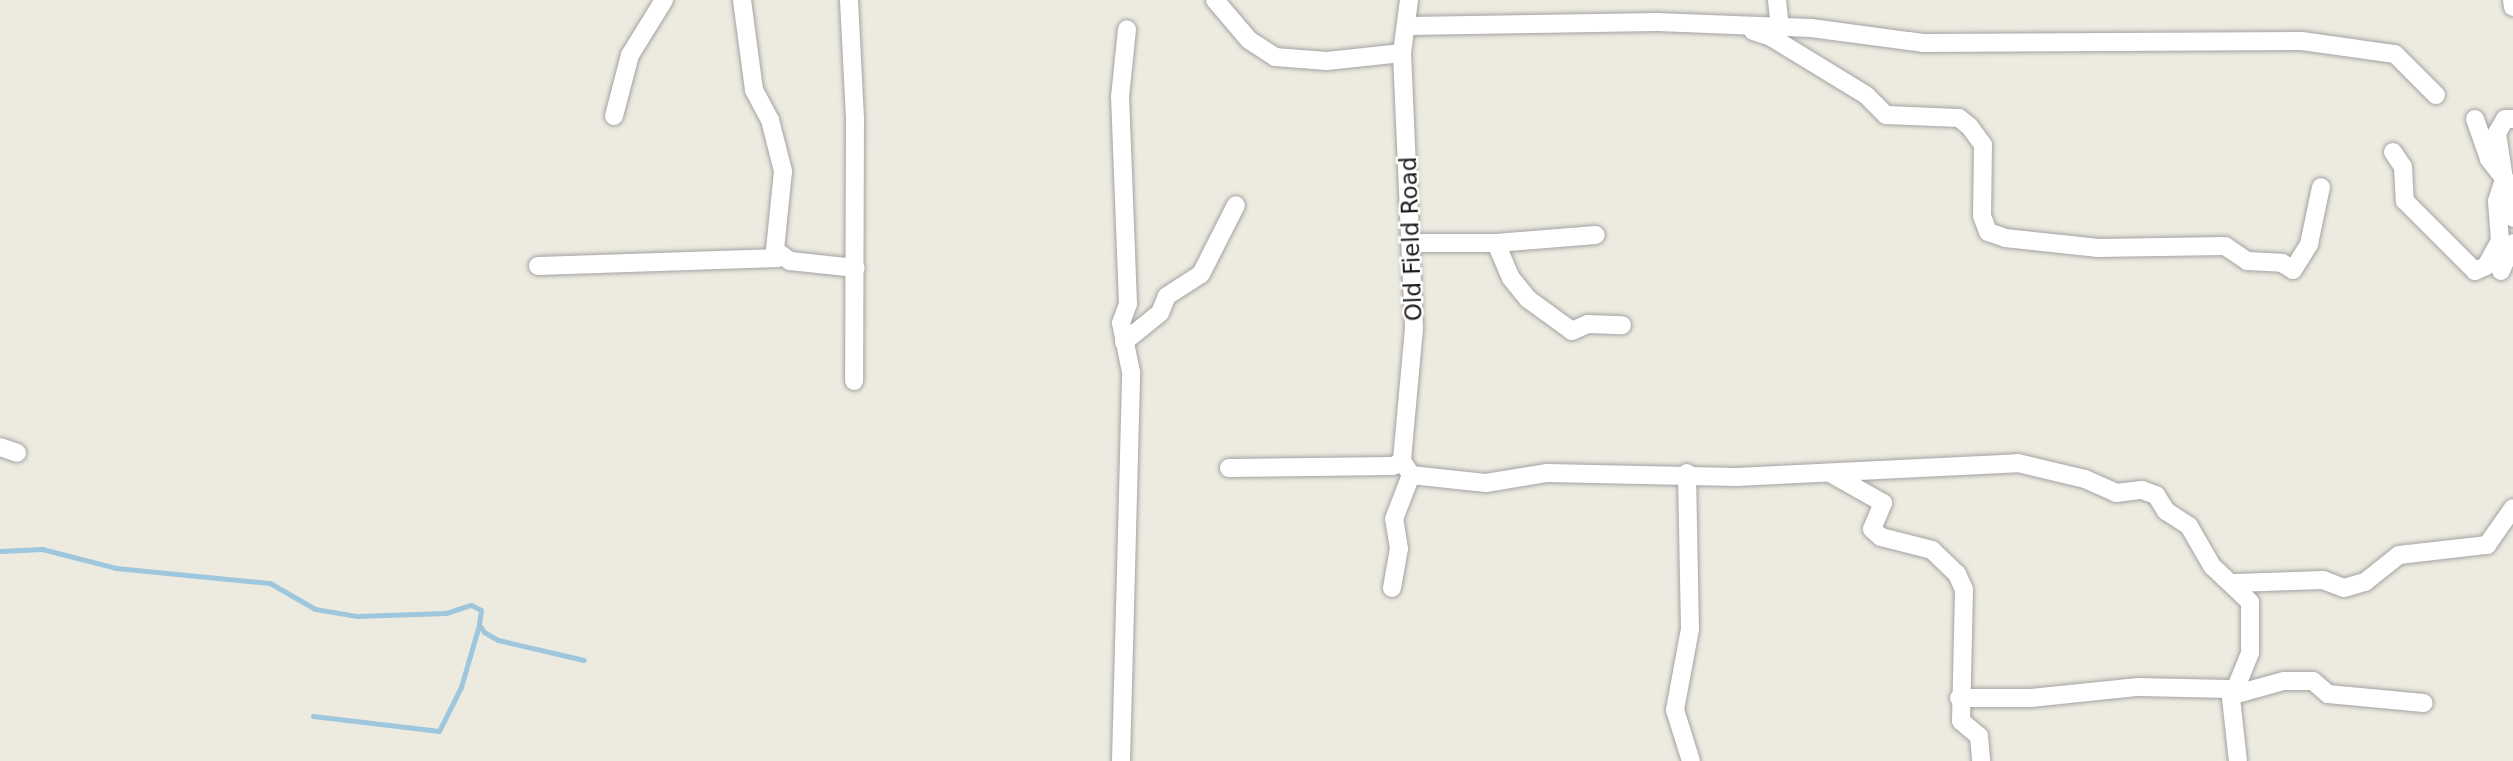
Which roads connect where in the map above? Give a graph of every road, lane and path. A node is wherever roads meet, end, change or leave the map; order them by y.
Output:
1 (664, 0) edge
2 (742, 0) edge
3 (1214, 0) edge
4 (1409, 0) edge
5 (1777, 0) edge
6 (2512, 0) edge
7 (846, 5) edge
8 (2513, 7) edge
9 (1408, 26) junction
10 (1780, 27) junction
11 (1127, 29) dead end
12 (1746, 29) junction
13 (1402, 53) junction
14 (2436, 94) dead end
15 (614, 117) dead end
16 (2513, 118) edge
17 (2475, 119) dead end
18 (2393, 152) dead end
19 (2504, 179) junction
20 (2321, 187) dead end
21 (1236, 205) dead end
22 (2513, 218) edge
23 (1596, 235) dead end
24 (1413, 243) junction
25 (1496, 243) junction
26 (2513, 243) edge
27 (779, 258) junction
28 (538, 266) dead end
29 (856, 268) junction
30 (2501, 271) dead end
31 (1622, 325) dead end
32 (1124, 342) junction
33 (854, 382) dead end
34 (1230, 468) dead end
35 (1407, 468) junction
36 (1687, 473) junction
37 (1830, 473) junction
38 (2513, 508) edge
39 (2235, 583) junction
40 (1392, 588) dead end
41 (2233, 695) junction
42 (1959, 698) junction
43 (2424, 703) dead end
44 (1979, 737) junction
45 (1121, 761) edge
46 (1691, 761) edge
47 (1981, 761) edge
48 (1996, 761) edge
49 (2238, 761) edge

1 - 15 street
2 - 27 street
3 - 13 street
4 - 9 street, Old Field Road
5 - 10 street
6 - 8 street
7 - 29 street
9 - 12 street
9 - 13 street, Old Field Road
10 - 12 street
10 - 14 street
11 - 32 street
12 - 20 street
13 - 24 street, Old Field Road
16 - 19 street
17 - 19 street
18 - 19 street
19 - 22 street
21 - 32 street
23 - 25 street
24 - 25 street
24 - 35 street, Old Field Road
25 - 31 street
26 - 30 street
27 - 28 street
27 - 29 street
29 - 33 street
32 - 45 street
34 - 35 street
35 - 36 street
35 - 40 street, Old Field Road
36 - 37 street
36 - 46 street
37 - 39 street
37 - 42 street
38 - 39 street
39 - 41 street
41 - 42 street
41 - 43 street
41 - 49 street
42 - 44 street
44 - 47 street
44 - 48 street

